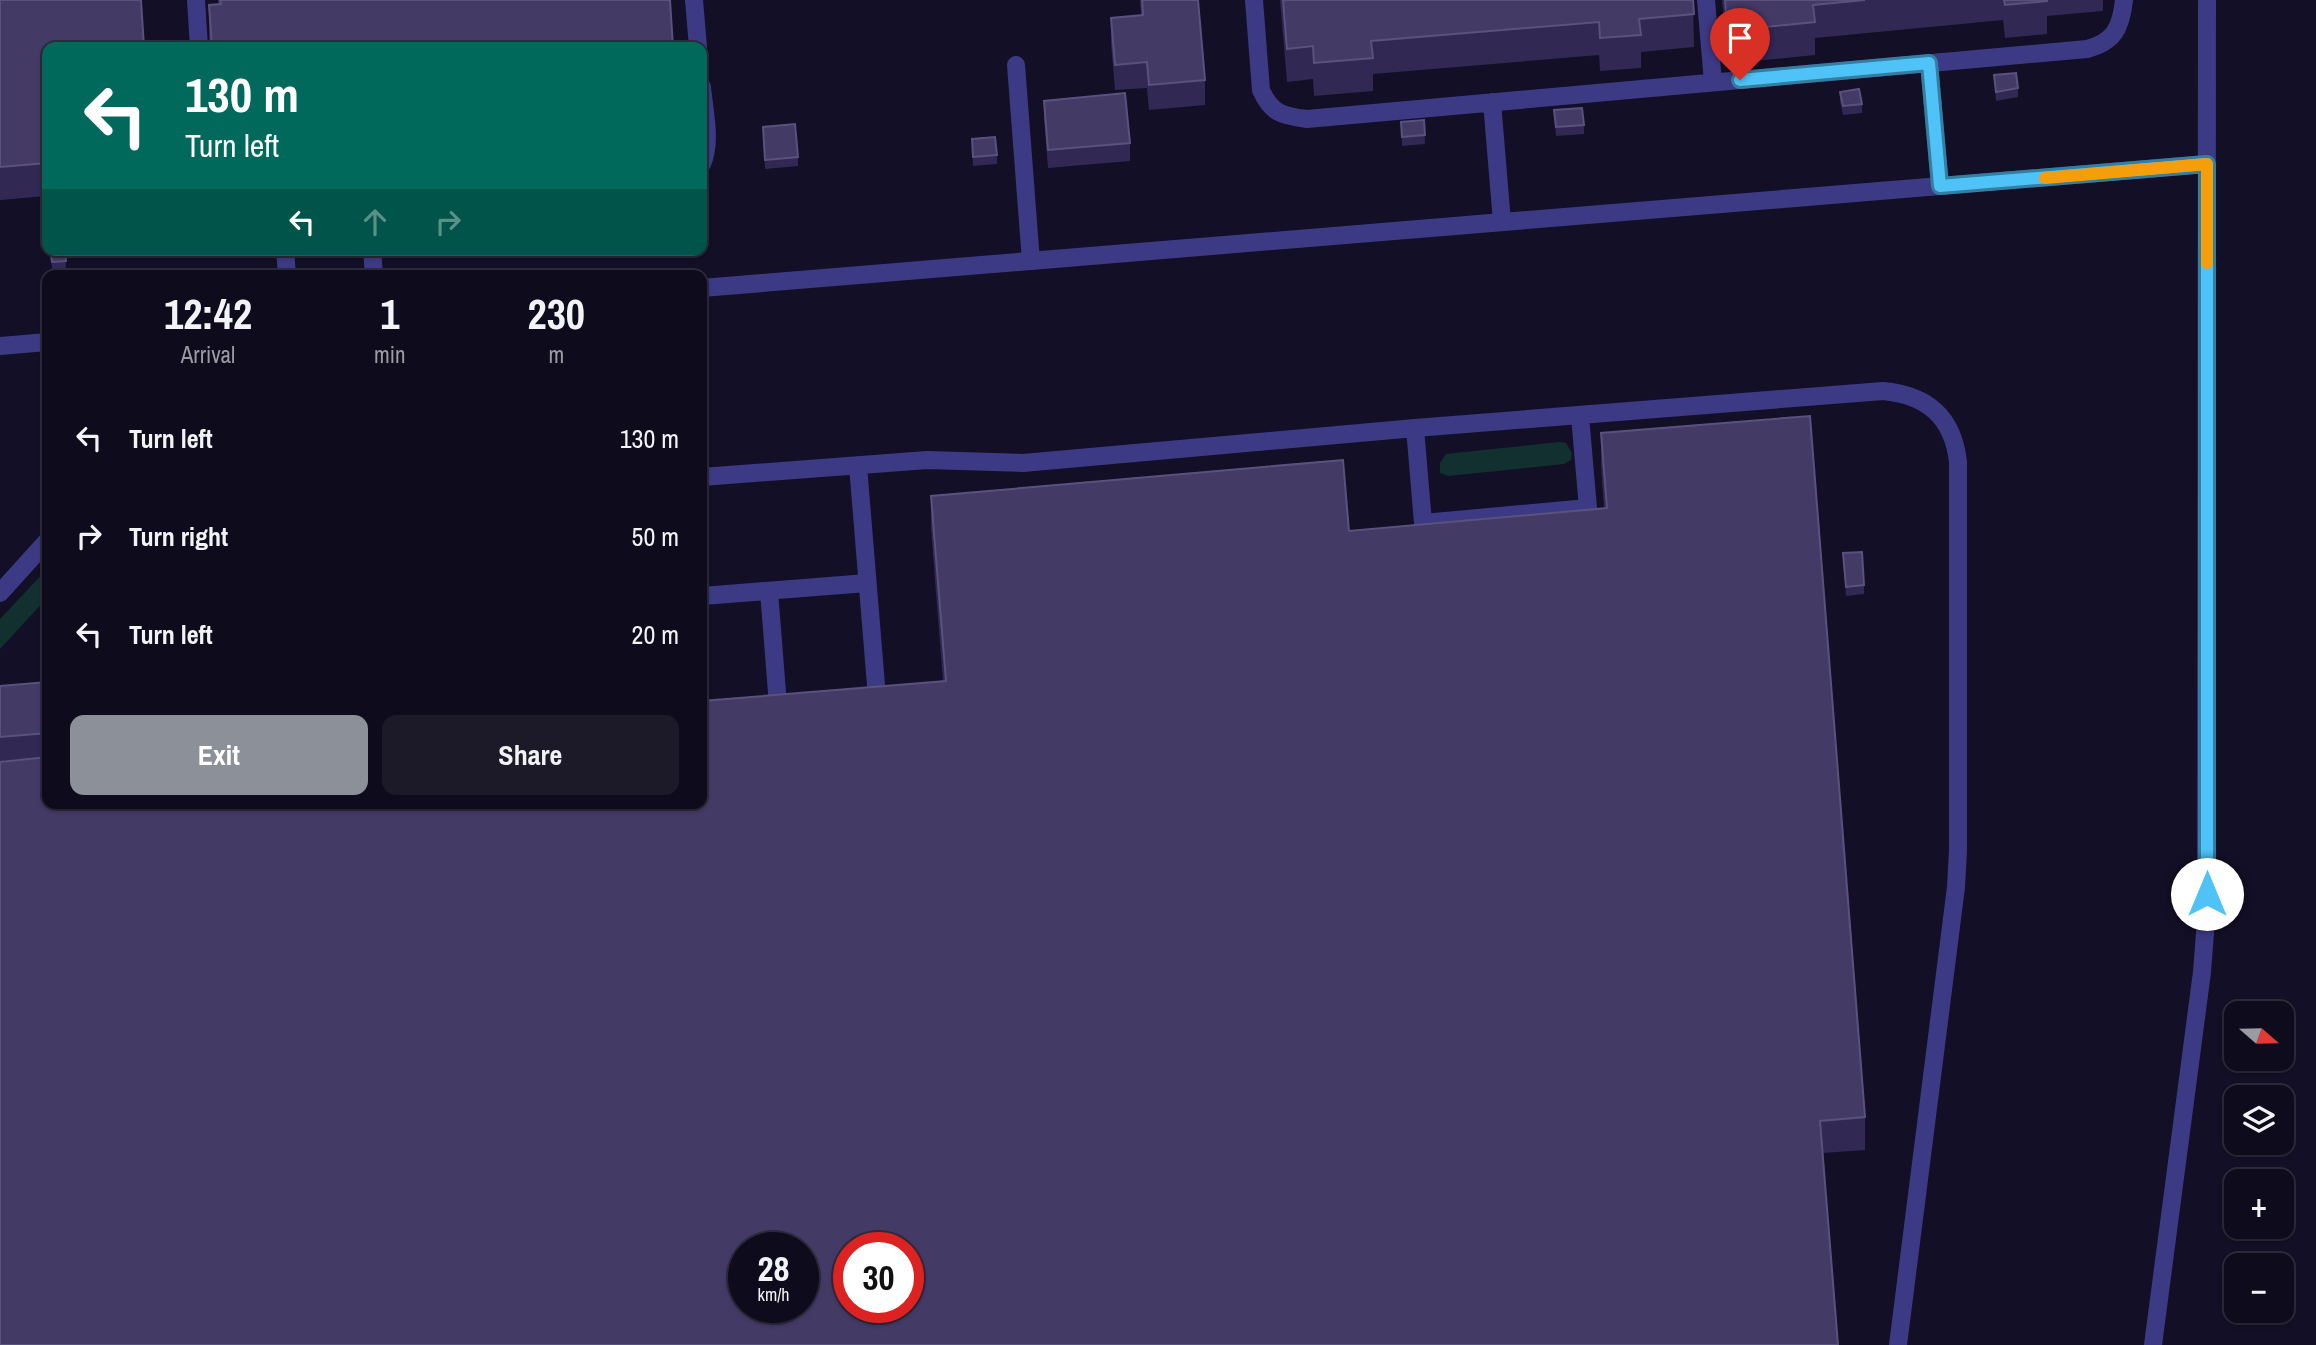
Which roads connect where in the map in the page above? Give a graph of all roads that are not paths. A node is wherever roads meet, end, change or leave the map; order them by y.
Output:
1 (196, 0) edge
2 (694, 0) edge
3 (1254, 0) edge
4 (1706, 0) edge
5 (2124, 0) edge
6 (2207, 0) edge
7 (199, 42) edge
8 (698, 42) edge
9 (1929, 63) junction
10 (1016, 65) dead end
11 (1713, 82) junction
12 (1492, 102) junction
13 (2207, 164) junction
14 (1940, 186) junction
15 (1502, 222) junction
16 (1031, 261) junction
17 (707, 288) edge
18 (42, 342) edge
19 (0, 346) edge
20 (1580, 415) junction
21 (1415, 428) junction
22 (858, 466) junction
23 (707, 477) edge
24 (42, 547) edge
25 (867, 583) junction
26 (769, 591) junction
27 (0, 593) edge
28 (707, 596) edge
29 (852, 699) edge
30 (778, 706) edge
31 (1898, 1345) edge
32 (2153, 1345) edge

1 - 7 street
2 - 8 street
3 - 12 street
4 - 11 street
5 - 9 street
6 - 13 street
9 - 11 street
9 - 14 street
10 - 16 street
11 - 12 street
12 - 15 street
13 - 14 street
13 - 32 street
14 - 15 street
15 - 16 street
16 - 17 street
18 - 19 street
20 - 21 street
20 - 21 street
20 - 31 street
21 - 22 street
22 - 23 street
22 - 25 street
24 - 27 street
25 - 26 street
25 - 29 street
26 - 28 street
26 - 30 street

